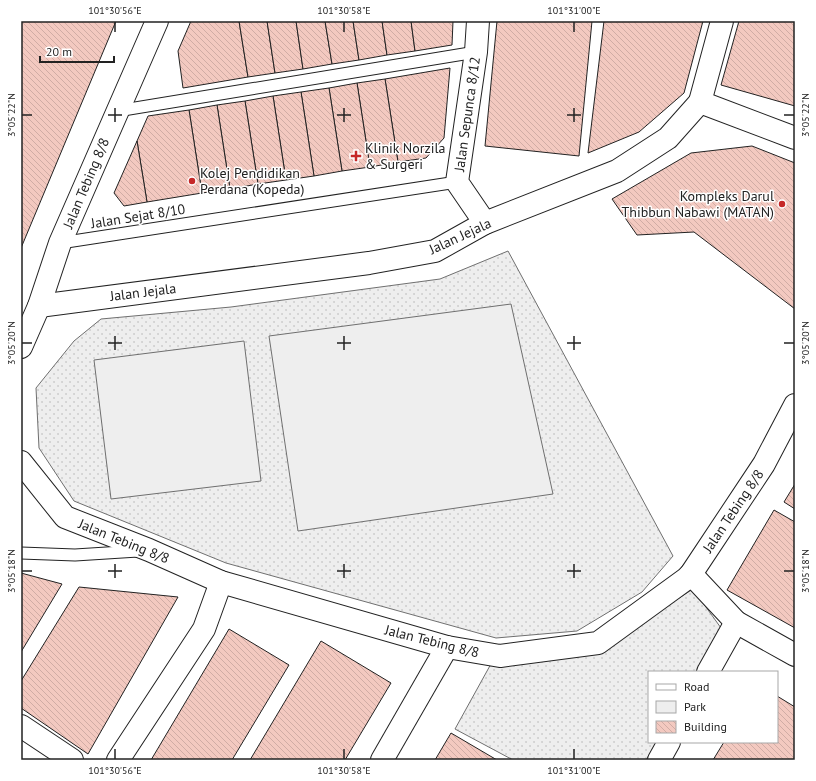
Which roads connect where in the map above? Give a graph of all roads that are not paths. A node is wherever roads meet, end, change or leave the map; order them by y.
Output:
1 (157, 21) edge
2 (478, 21) edge
3 (722, 21) edge
4 (476, 52) junction
5 (700, 102) junction
6 (117, 111) junction
7 (795, 138) edge
8 (457, 182) junction
9 (485, 224) junction
10 (60, 243) junction
11 (39, 306) junction
12 (21, 347) edge
13 (795, 405) edge
14 (21, 462) edge
15 (149, 550) junction
16 (21, 553) edge
17 (691, 574) junction
18 (221, 582) junction
19 (736, 622) junction
20 (448, 648) junction
21 (795, 655) edge
22 (709, 671) edge
23 (21, 726) edge
24 (668, 743) edge
25 (72, 760) edge
26 (118, 760) edge
27 (382, 760) edge
28 (659, 760) edge

1 - 6 street, Jalan Tebing 8/8
2 - 4 street, Jalan Sepunca 8/12
3 - 5 street
4 - 6 lane
4 - 8 street, Jalan Sepunca 8/12
5 - 7 street
5 - 9 street, Jalan Jejala
6 - 10 street, Jalan Tebing 8/8
8 - 9 street, Jalan Sepunca 8/12
8 - 10 lane, Jalan Sejat 8/10
9 - 11 street, Jalan Jejala
10 - 11 street, Jalan Tebing 8/8
11 - 12 street, Jalan Tebing 8/8
13 - 17 street, Jalan Tebing 8/8
14 - 15 street, Jalan Tebing 8/8
15 - 16 lane
15 - 18 street, Jalan Tebing 8/8
17 - 19 street
17 - 20 street, Jalan Tebing 8/8
18 - 20 street, Jalan Tebing 8/8
18 - 26 street
19 - 21 street
19 - 22 street
20 - 27 street
23 - 25 street
24 - 28 street

